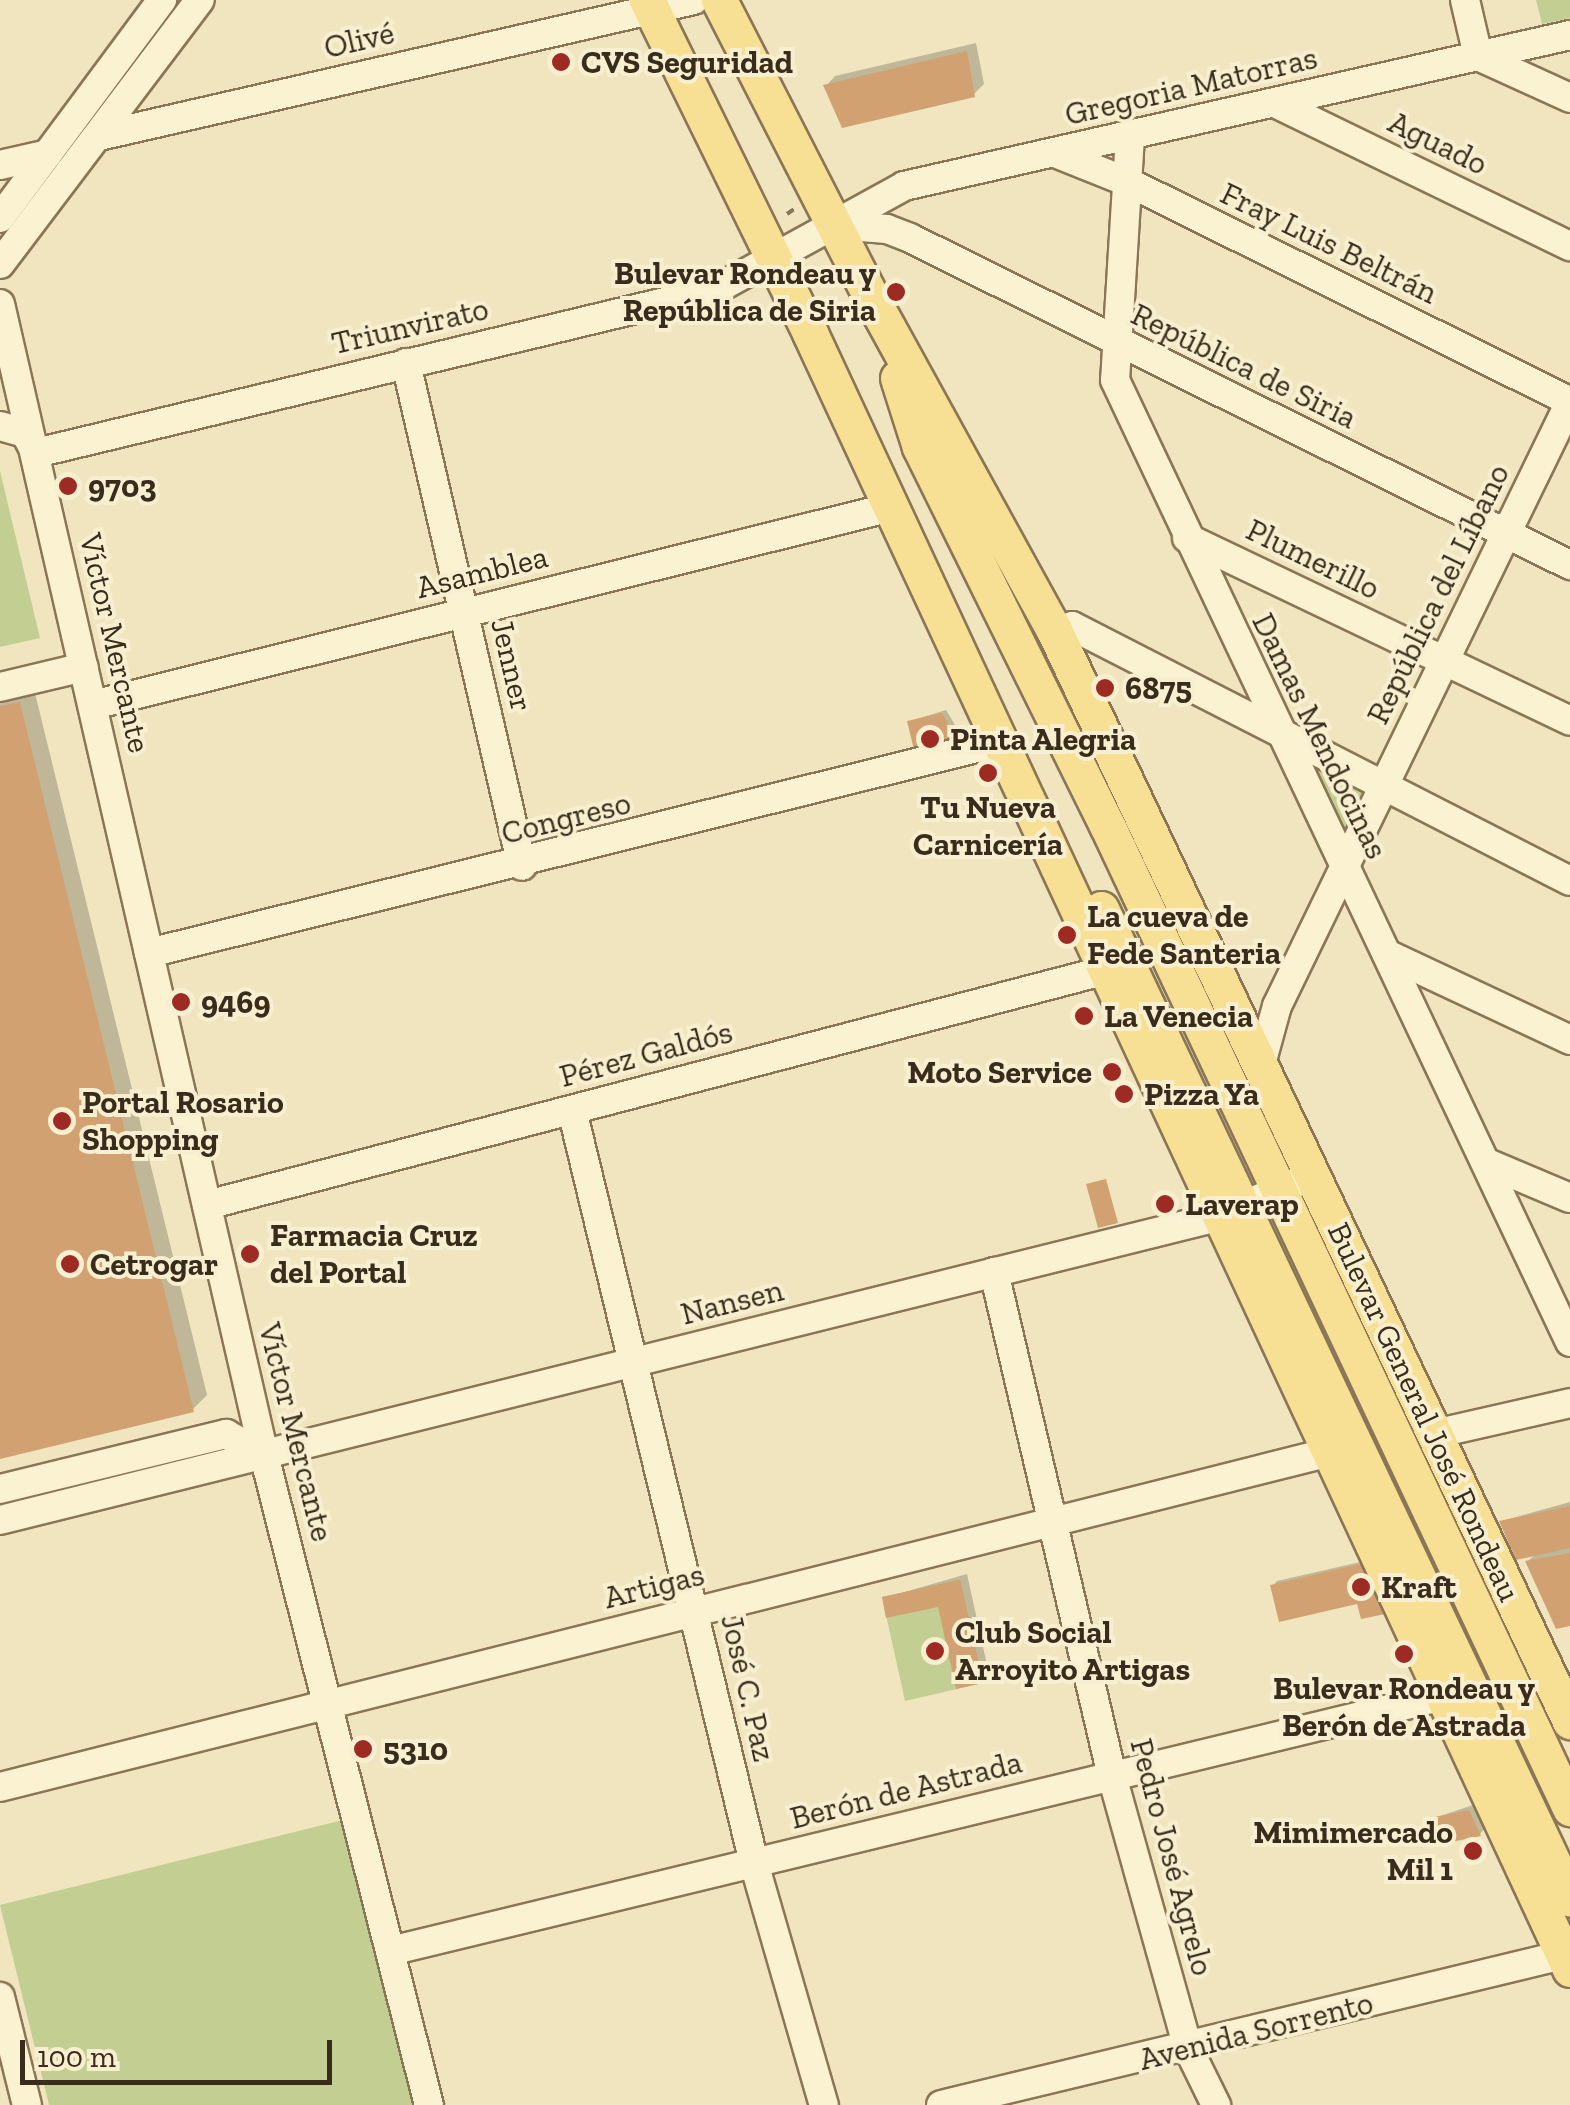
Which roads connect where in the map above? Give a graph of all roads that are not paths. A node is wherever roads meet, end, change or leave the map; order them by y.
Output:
1 (162, 0) edge
2 (200, 0) edge
3 (694, 0) edge
4 (719, 0) edge
5 (1465, 0) edge
6 (650, 5) edge
7 (1570, 35) edge
8 (1478, 56) junction
9 (1570, 98) edge
10 (1275, 102) junction
11 (99, 136) junction
12 (1130, 136) junction
13 (1056, 153) junction
14 (48, 154) junction
15 (0, 165) edge
16 (1128, 182) junction
17 (882, 196) junction
18 (0, 218) edge
19 (836, 225) junction
20 (887, 228) junction
21 (1570, 246) edge
22 (772, 259) junction
23 (0, 264) edge
24 (873, 301) junction
25 (0, 304) edge
26 (810, 333) junction
27 (1118, 343) junction
28 (406, 363) junction
29 (1570, 401) edge
30 (0, 426) edge
31 (36, 452) junction
32 (888, 508) junction
33 (1506, 534) junction
34 (1188, 538) junction
35 (1570, 566) edge
36 (464, 613) junction
37 (1055, 632) junction
38 (1445, 661) junction
39 (84, 667) junction
40 (0, 687) edge
41 (93, 705) junction
42 (1570, 721) edge
43 (1100, 728) junction
44 (1278, 735) junction
45 (998, 743) junction
46 (1383, 789) junction
47 (1107, 825) junction
48 (522, 866) junction
49 (1346, 872) junction
50 (1570, 881) edge
51 (1100, 908) junction
52 (149, 952) junction
53 (1390, 956) junction
54 (1103, 972) junction
55 (1124, 1017) junction
56 (1570, 1040) edge
57 (1272, 1091) junction
58 (572, 1110) junction
59 (1487, 1163) junction
60 (1296, 1182) junction
61 (1570, 1198) edge
62 (207, 1205) junction
63 (1230, 1211) junction
64 (994, 1272) junction
65 (1570, 1342) edge
66 (634, 1362) junction
67 (1570, 1403) edge
68 (1434, 1434) junction
69 (1326, 1453) junction
70 (264, 1455) junction
71 (0, 1489) edge
72 (1384, 1512) junction
73 (0, 1520) edge
74 (1054, 1522) junction
75 (694, 1612) junction
76 (1402, 1618) junction
77 (1439, 1697) junction
78 (328, 1704) junction
79 (1570, 1720) edge
80 (1112, 1776) junction
81 (0, 1786) edge
82 (1570, 1808) edge
83 (754, 1863) junction
84 (1570, 1898) edge
85 (390, 1951) junction
86 (1568, 1959) edge
87 (0, 1996) edge
88 (1188, 2048) junction
89 (26, 2105) edge
90 (429, 2105) edge
91 (824, 2105) edge
92 (941, 2105) edge
93 (1216, 2105) edge

1 - 14 street
2 - 11 street
3 - 6 street, Olivé
4 - 19 main road, Bulevar General José Rondeau
5 - 8 street
6 - 11 street, Olivé
6 - 22 main road
7 - 8 street, Gregoria Matorras
8 - 9 street
8 - 10 street, Gregoria Matorras
10 - 12 street, Gregoria Matorras
10 - 21 street, Aguado
11 - 23 street
12 - 13 street, Gregoria Matorras
12 - 16 street, Damas Mendocinas
13 - 16 street, Fray Luis Beltrán
13 - 17 street, Gregoria Matorras
14 - 15 street
14 - 18 street
16 - 27 street, Damas Mendocinas
16 - 29 street, Fray Luis Beltrán
17 - 19 street, Gregoria Matorras
17 - 20 street
19 - 20 street, República de Siria
19 - 22 street, Triunvirato
19 - 24 main road, Bulevar General José Rondeau
20 - 27 street, República de Siria
22 - 26 main road
22 - 28 street, Triunvirato
24 - 37 main road, Bulevar General José Rondeau
24 - 47 main road, Bulevar General José Rondeau
25 - 31 street, Víctor Mercante
26 - 32 main road
26 - 51 main road
27 - 33 street, República de Siria
27 - 34 street, Damas Mendocinas
28 - 31 street, Triunvirato
28 - 36 street, Jenner
29 - 33 street, República del Líbano
30 - 31 street
31 - 39 street, Víctor Mercante
32 - 36 street, Asamblea
32 - 45 main road
33 - 35 street, República de Siria
33 - 38 street, República del Líbano
34 - 38 street, Plumerillo
34 - 44 street, Damas Mendocinas
36 - 41 street, Asamblea
36 - 48 street, Jenner
37 - 43 main road, Bulevar General José Rondeau
37 - 44 street
38 - 42 street, Plumerillo
38 - 46 street, República del Líbano
39 - 40 street
39 - 41 street, Víctor Mercante
41 - 52 street, Víctor Mercante
43 - 47 main road
43 - 57 main road, Bulevar General José Rondeau
44 - 46 street
44 - 49 street, Damas Mendocinas
45 - 48 street, Congreso
45 - 54 main road
46 - 49 street, República del Líbano
46 - 50 street
47 - 60 main road, Bulevar General José Rondeau
48 - 52 street, Congreso
49 - 53 street, Damas Mendocinas
49 - 57 street, República del Líbano
51 - 55 main road
51 - 63 main road
52 - 62 street, Víctor Mercante
53 - 56 street
53 - 59 street, Damas Mendocinas
54 - 55 main road
54 - 58 street, Pérez Galdós
55 - 63 main road
57 - 60 main road, Bulevar General José Rondeau
58 - 62 street, Pérez Galdós
58 - 66 street, José C. Paz
59 - 61 street
59 - 65 street, Damas Mendocinas
60 - 63 street, Nansen
60 - 68 main road, Bulevar General José Rondeau
60 - 82 main road, Bulevar General José Rondeau
62 - 70 street, Víctor Mercante
63 - 64 street, Nansen
63 - 69 main road
63 - 72 main road
64 - 66 street, Nansen
64 - 74 street, Pedro José Agrelo
66 - 70 street, Nansen
66 - 75 street, José C. Paz
67 - 68 street
68 - 79 main road, Bulevar General José Rondeau
69 - 74 street, Artigas
69 - 76 main road
70 - 71 street
70 - 73 street, Nansen
70 - 78 street, Víctor Mercante
72 - 76 main road
72 - 84 main road
74 - 75 street, Artigas
74 - 80 street, Pedro José Agrelo
75 - 78 street, Artigas
75 - 83 street, José C. Paz
76 - 77 main road
77 - 80 street, Berón de Astrada
77 - 86 main road
78 - 81 street, Artigas
78 - 85 street, Víctor Mercante
80 - 83 street, Berón de Astrada
80 - 88 street, Pedro José Agrelo
83 - 85 street, Berón de Astrada
83 - 91 street, José C. Paz
85 - 90 street, Víctor Mercante
86 - 88 street, Avenida Sorrento
87 - 89 street
88 - 92 street, Avenida Sorrento
88 - 93 street, Pedro José Agrelo

